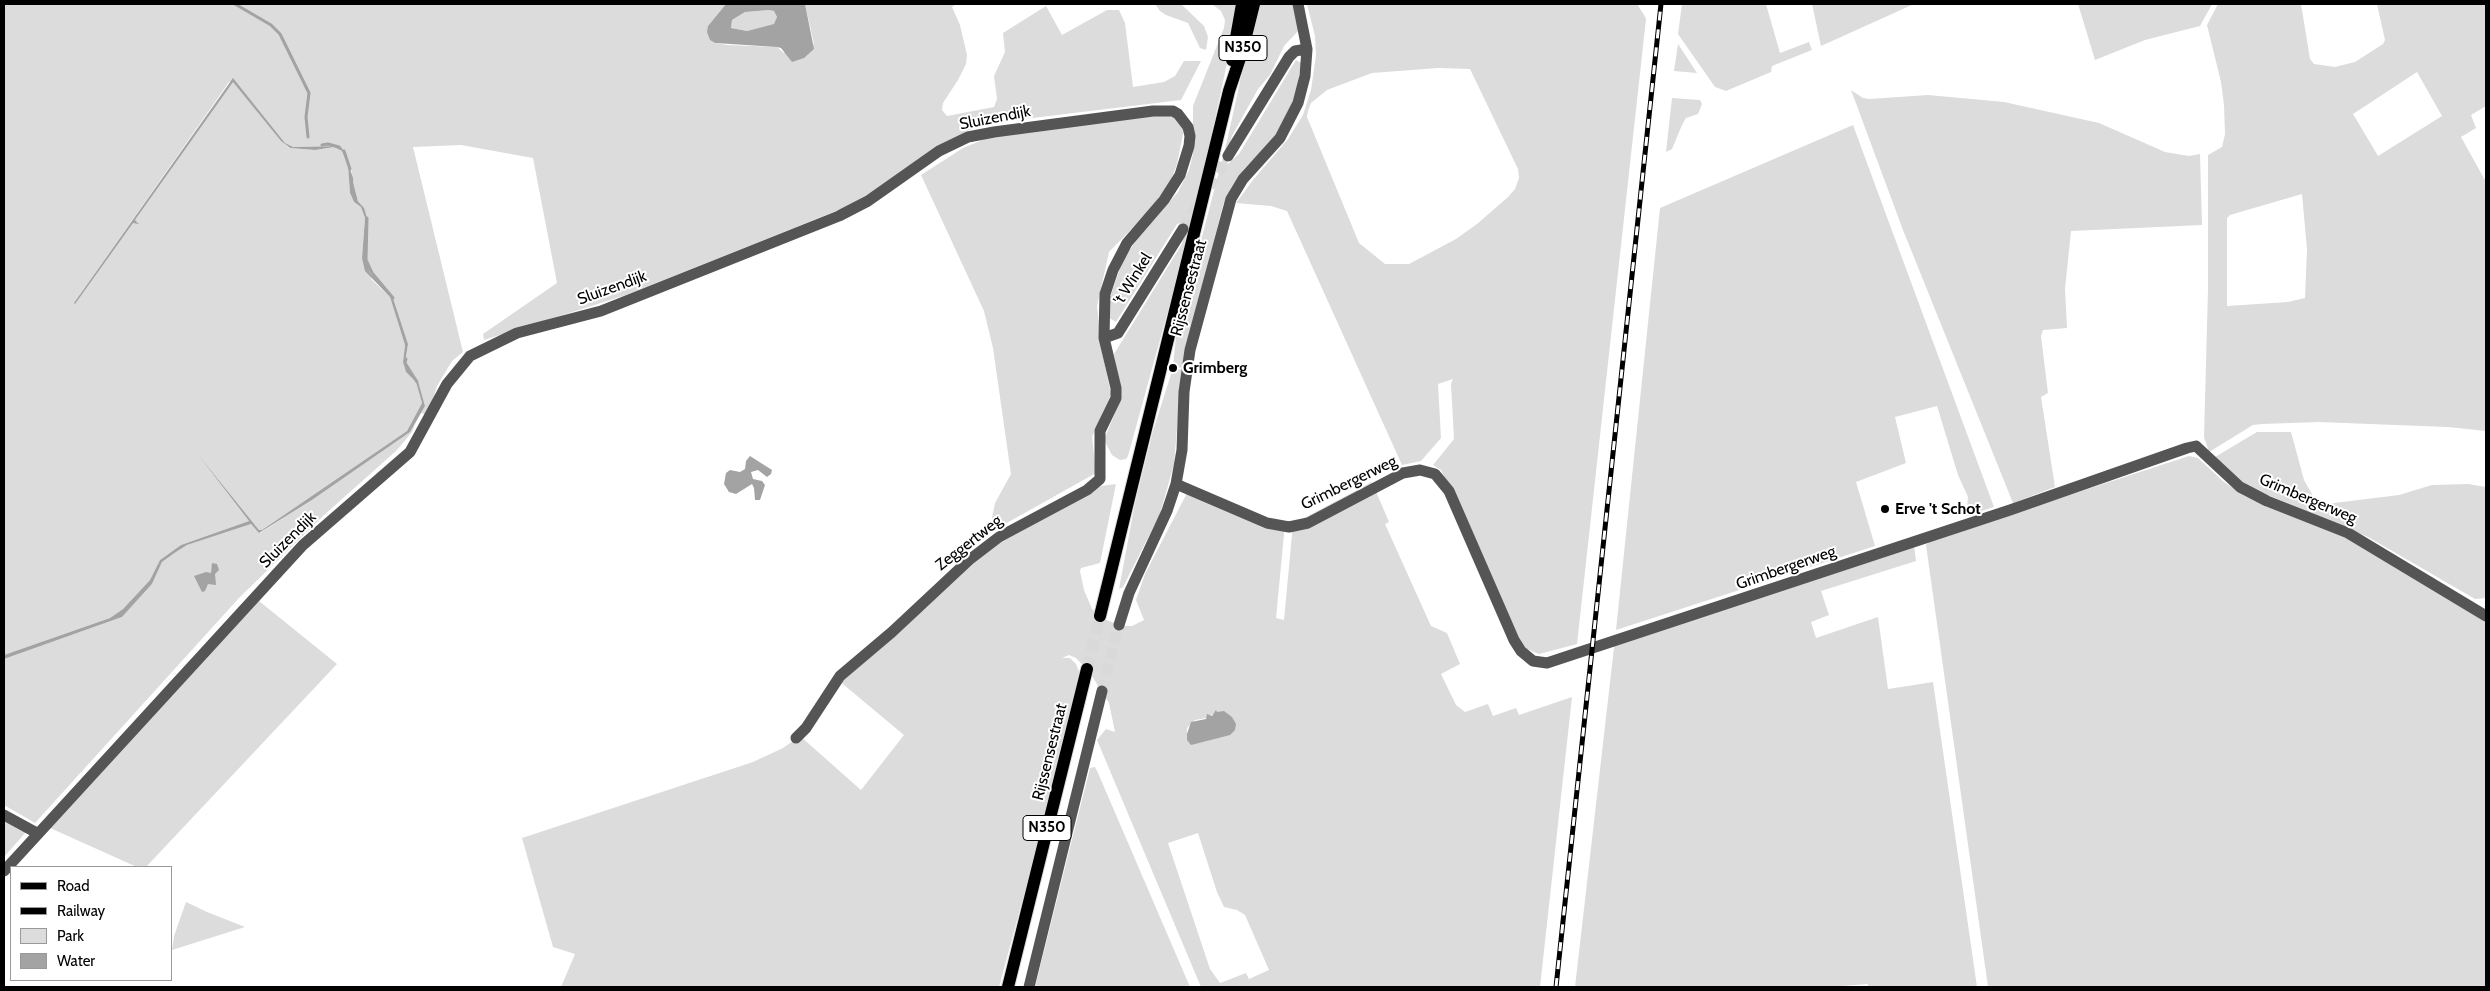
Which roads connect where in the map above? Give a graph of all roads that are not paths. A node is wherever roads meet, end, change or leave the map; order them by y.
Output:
1 (1242, 4) edge
2 (1254, 4) edge
3 (1298, 4) edge
4 (1307, 49) junction
5 (1229, 91) junction
6 (1228, 156) tunnel mouth
7 (1184, 229) tunnel mouth
8 (1104, 338) junction
9 (1176, 484) junction
10 (1100, 616) tunnel mouth
11 (2486, 616) edge
12 (1119, 625) tunnel mouth
13 (1087, 669) tunnel mouth
14 (1102, 691) tunnel mouth
15 (796, 738) dead end
16 (4, 815) edge
17 (37, 833) junction
18 (4, 871) edge
19 (1008, 987) edge
20 (1029, 987) edge

1 - 5 main road, Rijssensestraat / N350
2 - 5 main road, Rijssensestraat / N350
3 - 4 street, Rijssensestraat
4 - 6 street
4 - 9 street, Rijssensestraat
5 - 10 main road, Rijssensestraat / N350
7 - 8 street, 't Winkel
8 - 15 street, Zeggertweg
8 - 17 street, Sluizendijk
9 - 11 street, Grimbergerweg
9 - 12 street, Rijssensestraat
13 - 19 main road, Rijssensestraat / N350
14 - 20 street
16 - 17 street
17 - 18 street, Sluizendijk

